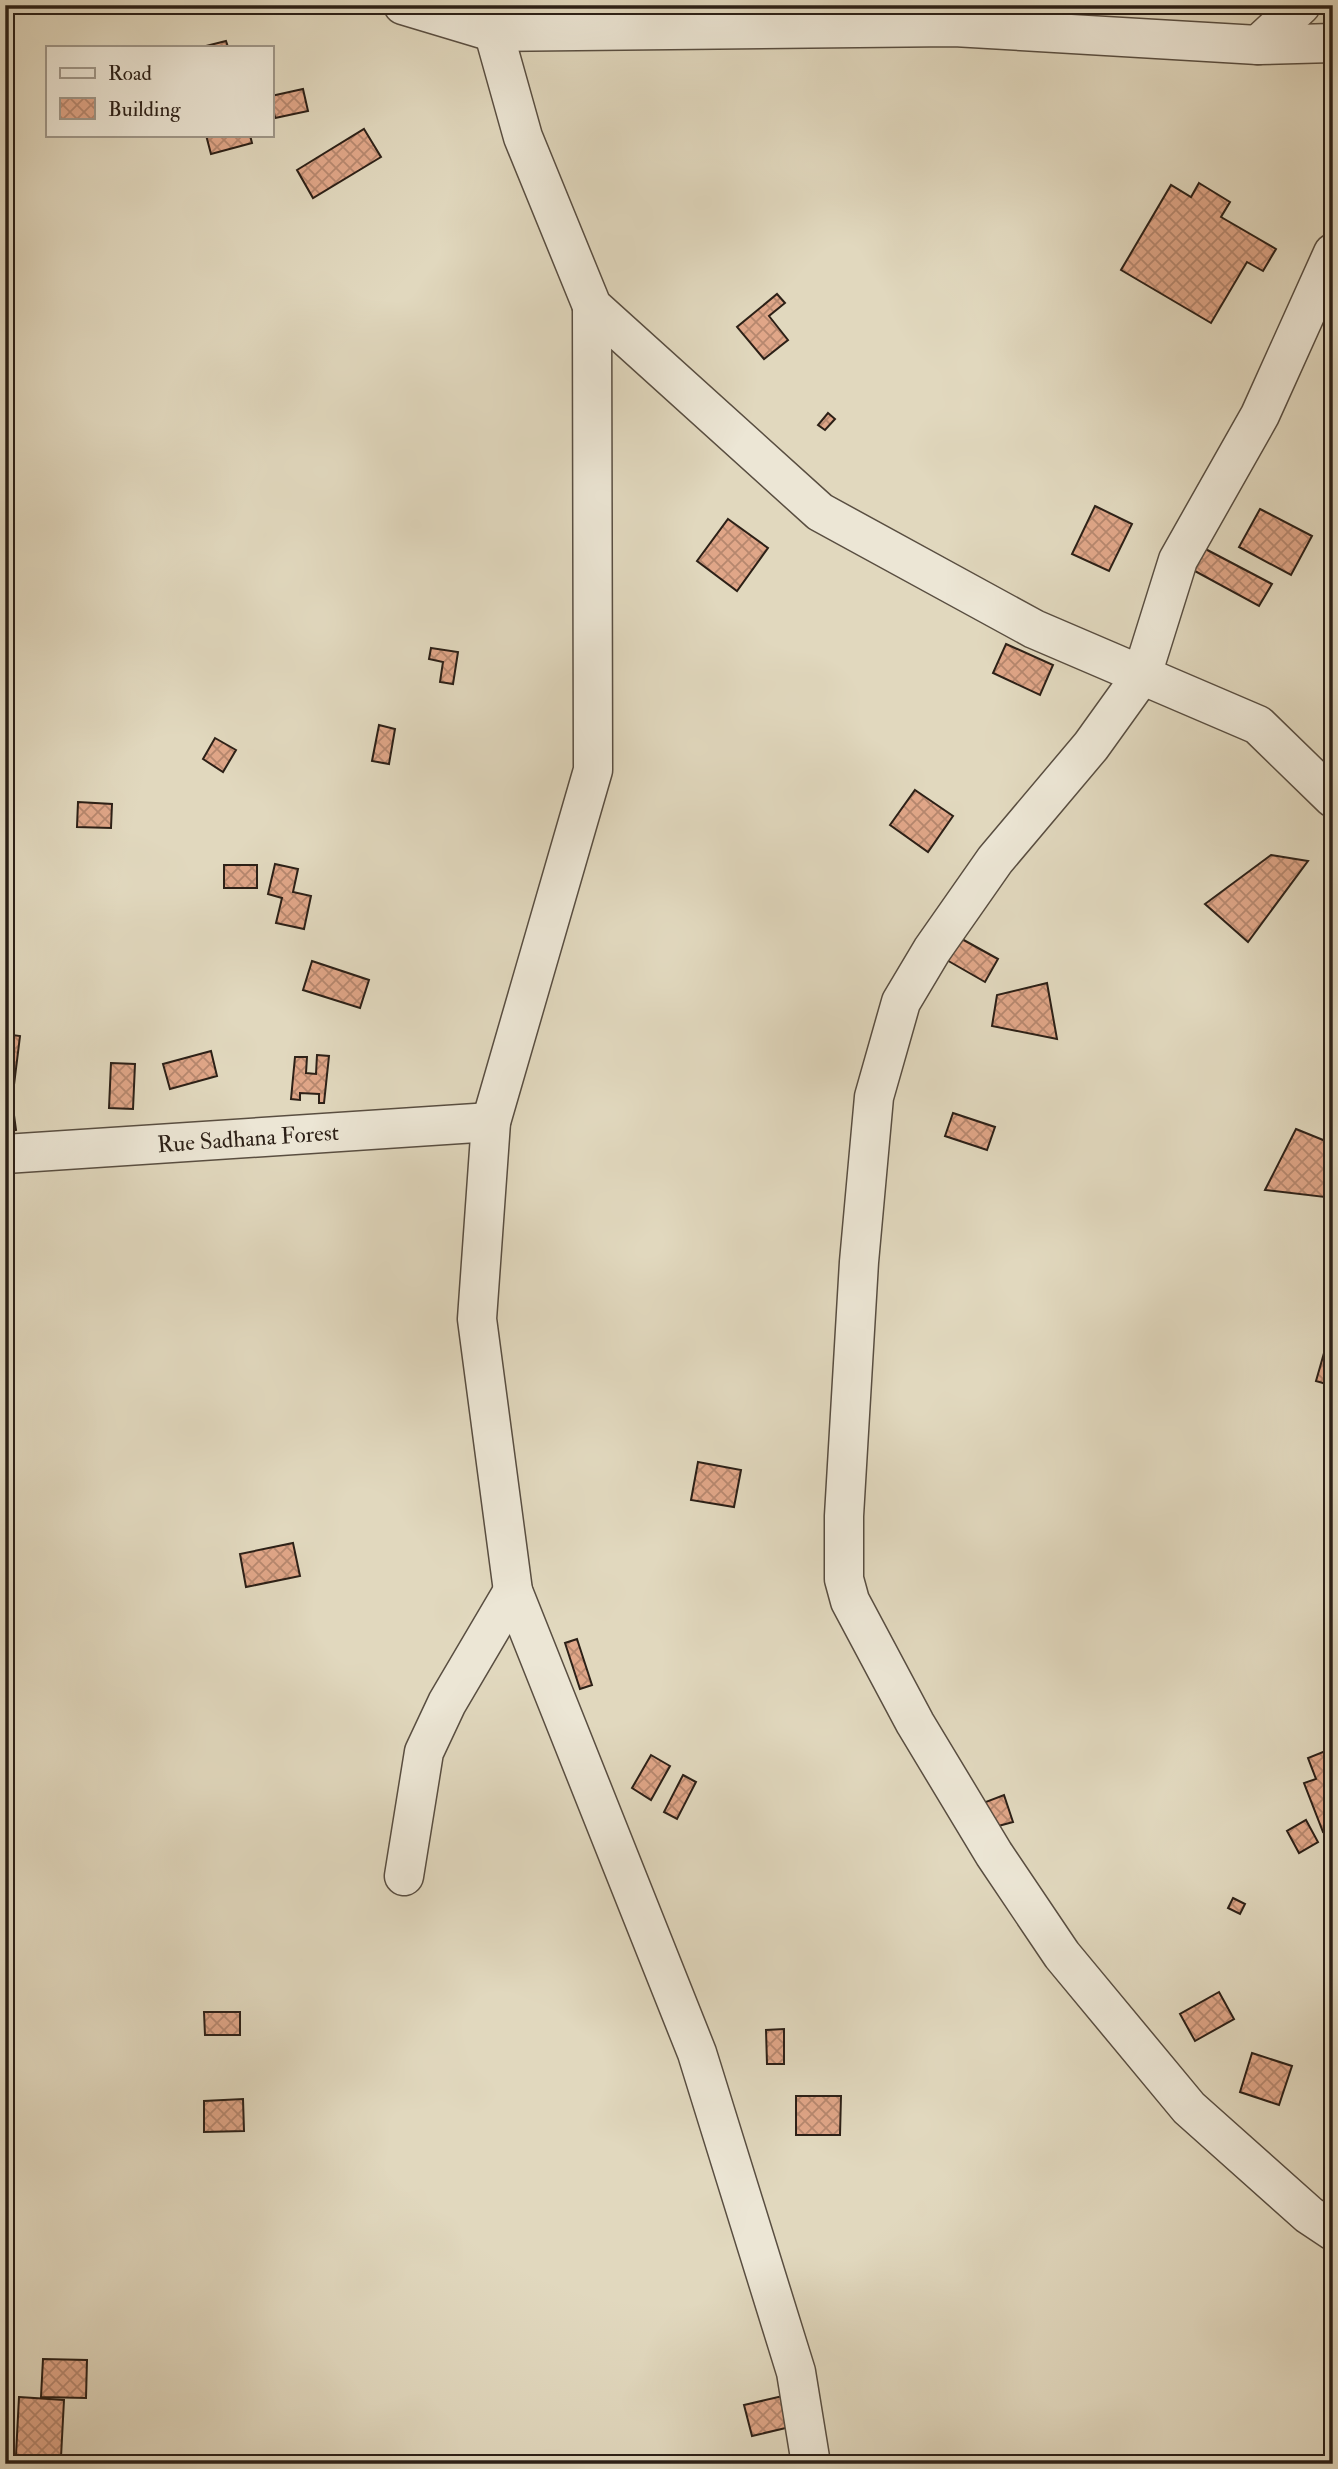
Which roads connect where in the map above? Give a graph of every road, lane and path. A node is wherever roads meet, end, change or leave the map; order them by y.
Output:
1 (403, 5) edge
2 (1301, 5) edge
3 (490, 19) edge
4 (1333, 43) edge
5 (1258, 45) junction
6 (1333, 253) edge
7 (592, 306) junction
8 (1142, 675) junction
9 (1333, 798) edge
10 (491, 1122) junction
11 (5, 1154) edge
12 (513, 1591) junction
13 (404, 1876) dead end
14 (1333, 2231) edge
15 (811, 2464) edge

1 - 3 street
2 - 5 street
3 - 5 street
3 - 7 street
4 - 5 street
6 - 8 street
7 - 8 street
7 - 10 street
8 - 9 street
8 - 14 street
10 - 11 street, Rue Sadhana Forest
10 - 12 street
12 - 13 street
12 - 15 street

